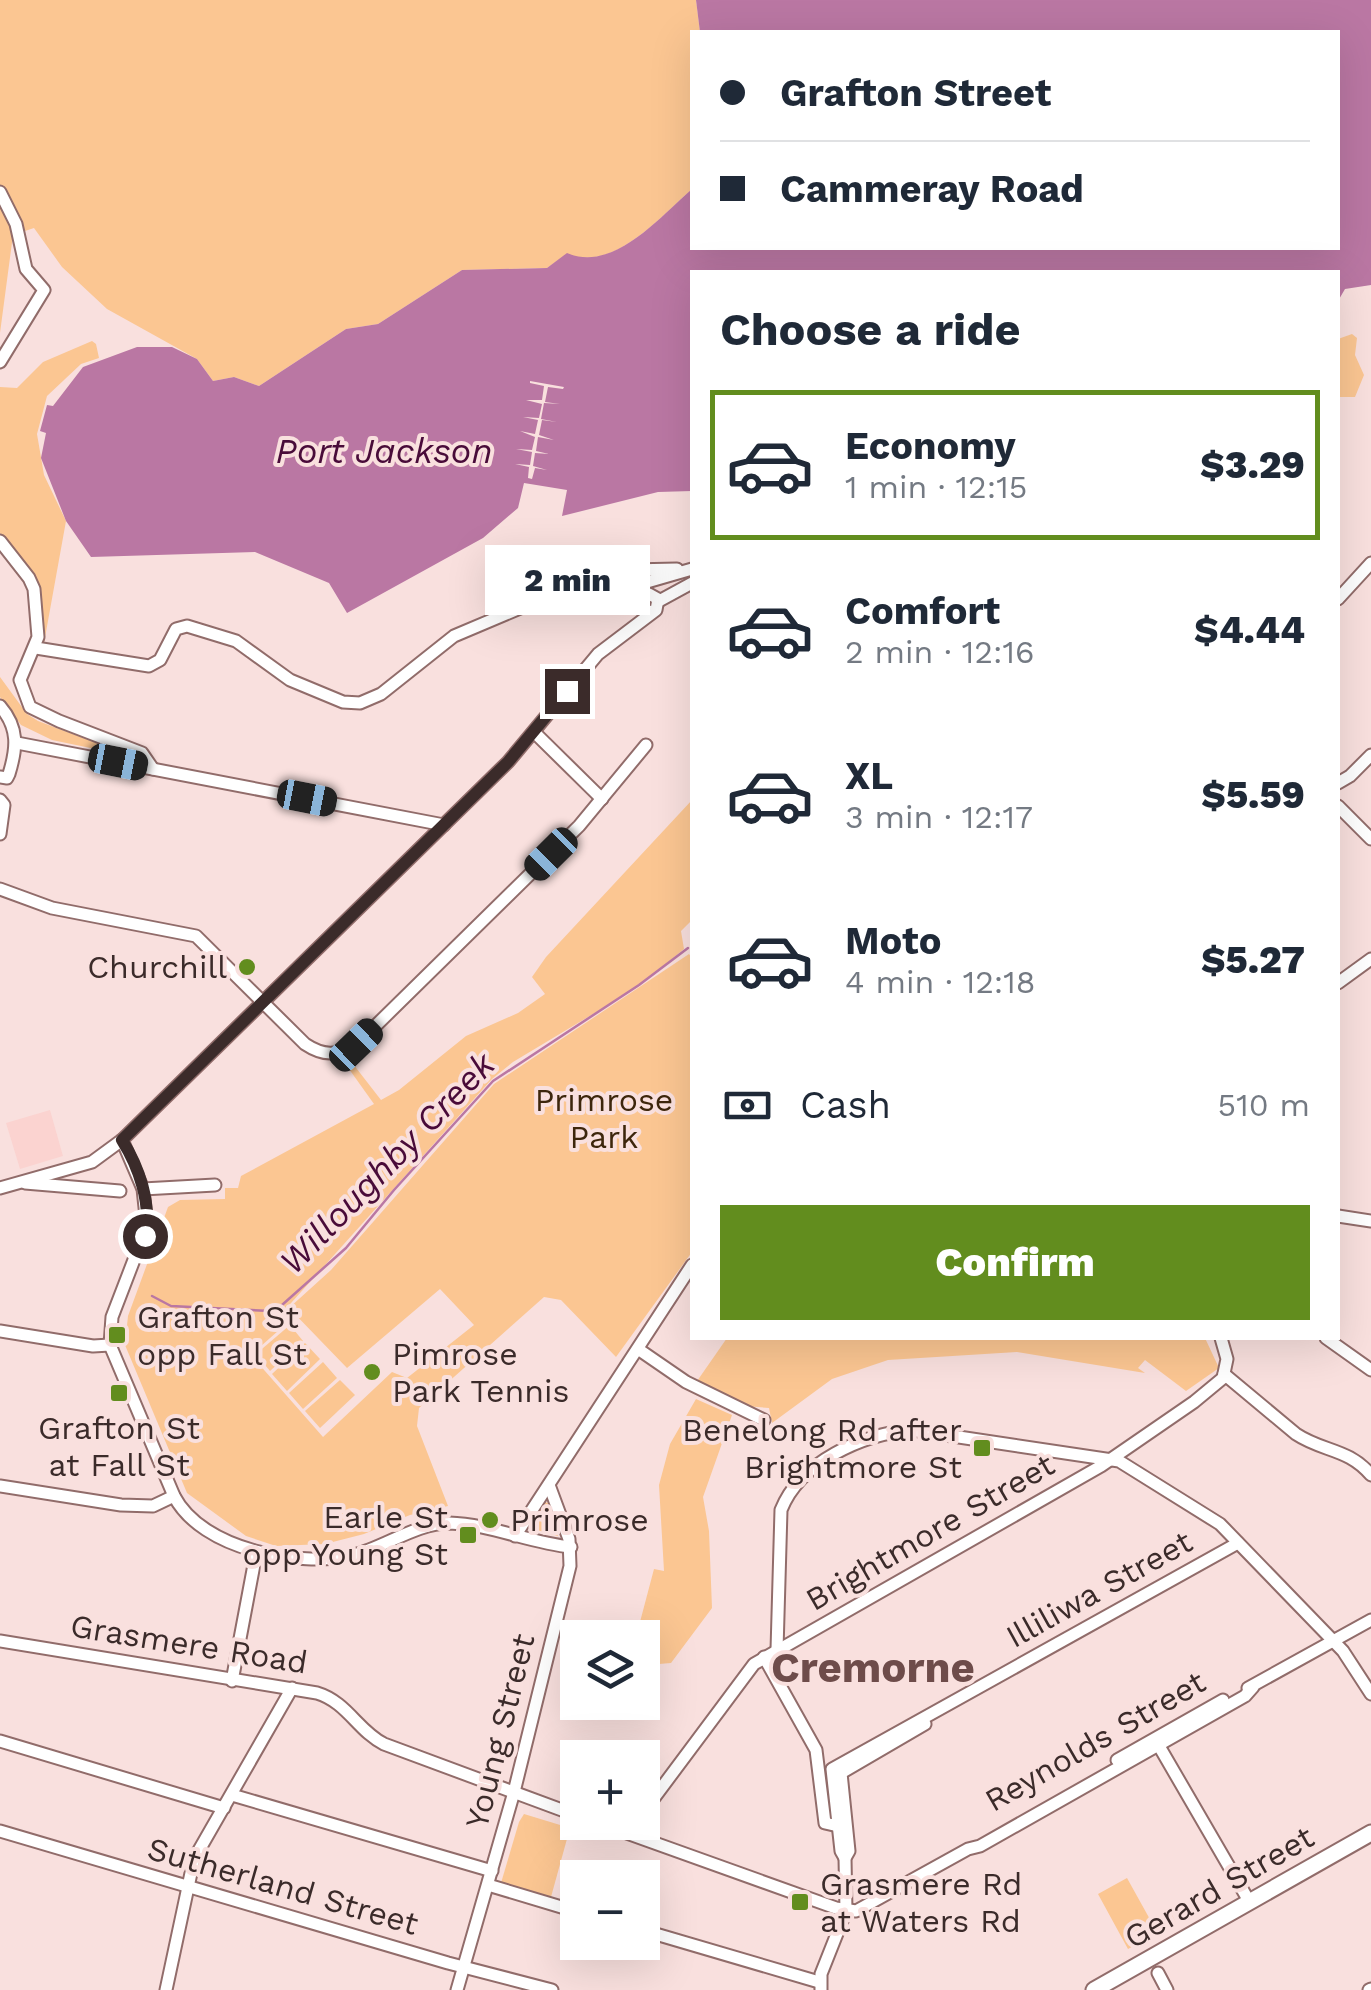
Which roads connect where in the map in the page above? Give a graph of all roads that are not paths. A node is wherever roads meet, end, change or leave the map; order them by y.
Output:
1 (0, 192) edge
2 (0, 362) edge
3 (0, 540) edge
4 (1371, 562) edge
5 (690, 569) edge
6 (690, 570) edge
7 (690, 584) edge
8 (581, 592) junction
9 (649, 595) junction
10 (1340, 597) edge
11 (36, 648) junction
12 (0, 706) edge
13 (534, 732) junction
14 (16, 743) junction
15 (646, 744) dead end
16 (1371, 754) edge
17 (152, 769) junction
18 (0, 777) edge
19 (1340, 782) edge
20 (602, 799) junction
21 (2, 802) edge
22 (1340, 808) edge
23 (444, 825) junction
24 (0, 834) edge
25 (1371, 839) edge
26 (0, 889) edge
27 (1371, 959) edge
28 (1359, 969) junction
29 (1371, 978) edge
30 (1340, 982) edge
31 (263, 1002) junction
32 (122, 1140) junction
33 (58, 1172) junction
34 (20, 1182) junction
35 (215, 1185) dead end
36 (62, 1187) junction
37 (0, 1188) edge
38 (144, 1189) junction
39 (120, 1191) dead end
40 (1340, 1216) edge
41 (1371, 1221) edge
42 (690, 1269) edge
43 (0, 1331) edge
44 (1222, 1340) edge
45 (1329, 1340) edge
46 (110, 1345) junction
47 (638, 1349) junction
48 (1371, 1370) edge
49 (1224, 1376) junction
50 (764, 1420) dead end
51 (1109, 1460) junction
52 (1371, 1474) edge
53 (548, 1485) junction
54 (0, 1486) edge
55 (174, 1496) junction
56 (516, 1536) junction
57 (1238, 1543) junction
58 (570, 1547) junction
59 (256, 1554) junction
60 (1371, 1620) edge
61 (0, 1641) edge
62 (1333, 1641) junction
63 (777, 1650) junction
64 (764, 1657) junction
65 (232, 1681) junction
66 (988, 1684) junction
67 (1253, 1687) junction
68 (292, 1688) junction
69 (1371, 1694) edge
70 (0, 1741) edge
71 (1159, 1746) junction
72 (660, 1790) edge
73 (514, 1792) junction
74 (232, 1795) junction
75 (224, 1808) junction
76 (560, 1809) edge
77 (838, 1826) junction
78 (0, 1832) edge
79 (1371, 1833) edge
80 (645, 1840) edge
81 (968, 1850) junction
82 (846, 1858) junction
83 (492, 1871) junction
84 (488, 1885) junction
85 (188, 1887) junction
86 (1250, 1901) junction
87 (560, 1907) edge
88 (846, 1911) junction
89 (660, 1936) edge
90 (464, 1968) junction
91 (1158, 1973) dead end
92 (820, 1986) edge
93 (166, 1990) edge
94 (457, 1990) edge
95 (552, 1990) edge
96 (1094, 1990) edge
97 (1167, 1990) edge

1 - 2 street
3 - 11 street
4 - 10 street
5 - 8 street
6 - 9 street
7 - 9 street
8 - 9 street
8 - 11 street
9 - 13 street
11 - 17 street
12 - 14 street
13 - 20 street
13 - 23 street
14 - 17 street
14 - 18 street
15 - 20 street
16 - 19 street
17 - 23 street
20 - 31 street
21 - 24 street
22 - 25 street
23 - 31 street
26 - 31 street
27 - 28 street
28 - 29 street
28 - 30 street
31 - 32 street
32 - 33 street
32 - 38 street
33 - 34 street
33 - 36 street
34 - 36 street
34 - 37 street
35 - 38 street
36 - 39 street
38 - 46 street
40 - 41 street
42 - 47 street
43 - 46 street
44 - 49 street
45 - 48 street
46 - 55 street
47 - 50 street
47 - 53 street
49 - 51 street, Brightmore Street
49 - 52 street
51 - 57 street
51 - 63 street, Brightmore Street
51 - 63 street
53 - 56 street
53 - 58 street, Young Street
54 - 55 street
55 - 59 street
56 - 58 street
56 - 59 street
57 - 62 street
57 - 66 street, Illiliwa Street
58 - 73 street, Young Street
59 - 65 street
60 - 62 street, Reynolds Street
61 - 65 street, Grasmere Road
62 - 67 street, Reynolds Street
62 - 69 street
63 - 64 street, Brightmore Street
64 - 72 street
64 - 77 street
65 - 68 street, Grasmere Road
66 - 77 street, Illiliwa Street
66 - 82 street, Illiliwa Street
67 - 71 street, Reynolds Street
67 - 81 street, Reynolds Street
68 - 73 street, Grasmere Road
68 - 74 street
70 - 75 street
71 - 81 street, Reynolds Street
71 - 86 street
73 - 76 street, Grasmere Road
73 - 83 street, Young Street
74 - 75 street
74 - 83 street
75 - 85 street
77 - 82 street, Illiliwa Street
78 - 85 street, Sutherland Street
79 - 86 main road, Gerard Street
80 - 88 street
81 - 88 street, Reynolds Street
82 - 88 street, Illiliwa Street
83 - 84 street, Young Street
84 - 87 street
84 - 90 street, Young Street
85 - 90 street, Sutherland Street
85 - 93 street
86 - 96 main road, Gerard Street
88 - 92 street
89 - 92 street
90 - 94 street, Young Street
90 - 95 street, Sutherland Street
91 - 97 street

